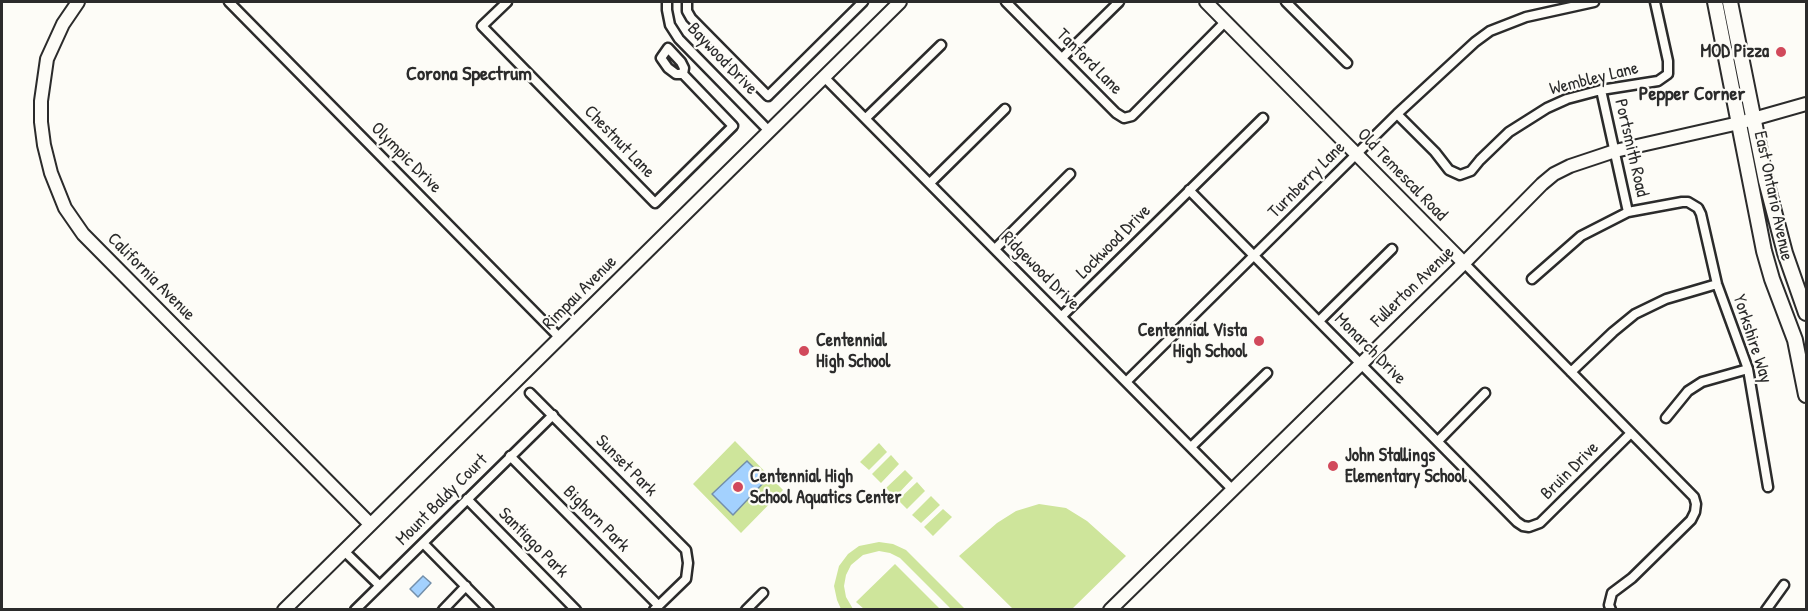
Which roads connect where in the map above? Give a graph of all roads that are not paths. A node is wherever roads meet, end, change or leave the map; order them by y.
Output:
1 (78, 2) edge
2 (228, 2) edge
3 (507, 2) edge
4 (667, 2) edge
5 (687, 2) edge
6 (863, 2) edge
7 (900, 2) edge
8 (1006, 2) edge
9 (1119, 2) edge
10 (1206, 2) edge
11 (1286, 2) edge
12 (1594, 2) edge
13 (1655, 2) edge
14 (1715, 2) edge
15 (1730, 2) edge
16 (1562, 5) edge
17 (1226, 21) junction
18 (679, 39) junction
19 (941, 45) dead end
20 (668, 48) junction
21 (1062, 57) junction
22 (1347, 63) dead end
23 (683, 74) junction
24 (824, 77) junction
25 (1601, 90) junction
26 (1806, 104) edge
27 (1005, 108) dead end
28 (1397, 114) junction
29 (866, 118) junction
30 (1263, 118) dead end
31 (1754, 119) junction
32 (1739, 123) junction
33 (769, 131) junction
34 (1615, 151) junction
35 (1357, 154) junction
36 (1070, 174) dead end
37 (930, 183) junction
38 (1189, 190) junction
39 (1628, 212) junction
40 (994, 249) junction
41 (1392, 249) dead end
42 (1254, 256) junction
43 (1464, 264) junction
44 (1532, 279) dead end
45 (1717, 285) junction
46 (1806, 313) edge
47 (1062, 316) junction
48 (1318, 321) junction
49 (560, 338) junction
50 (1360, 363) junction
51 (1748, 369) junction
52 (1571, 372) junction
53 (1267, 373) dead end
54 (1126, 382) junction
55 (530, 393) dead end
56 (1485, 393) dead end
57 (1806, 395) edge
58 (553, 415) junction
59 (1665, 418) dead end
60 (1631, 433) junction
61 (1438, 441) junction
62 (1191, 447) junction
63 (510, 456) junction
64 (1768, 487) dead end
65 (1232, 489) junction
66 (467, 499) junction
67 (370, 524) junction
68 (1529, 527) joint
69 (423, 543) junction
70 (344, 551) junction
71 (379, 585) junction
72 (1784, 585) dead end
73 (466, 586) junction
74 (763, 593) dead end
75 (656, 607) edge
76 (284, 609) edge
77 (355, 609) edge
78 (443, 609) edge
79 (489, 609) edge
80 (576, 609) edge
81 (746, 609) edge
82 (1110, 609) edge
83 (1611, 609) edge
84 (1766, 609) edge

1 - 67 main road, California Avenue
2 - 49 street, Olympic Drive
3 - 23 street, Chestnut Lane
4 - 18 street, Baywood Drive
5 - 6 street
7 - 24 main road, Rimpau Avenue
8 - 21 street, Tanford Lane
9 - 21 street
10 - 17 main road, Old Temescal Road
11 - 22 street
12 - 16 street, Turnberry Lane
13 - 25 street, Wembley Lane
14 - 32 main road, East Ontario Avenue
15 - 31 main road, East Ontario Avenue
16 - 28 street, Turnberry Lane
17 - 21 street, Tanford Lane
17 - 35 main road, Old Temescal Road
18 - 20 street
18 - 33 street, Baywood Drive
19 - 29 street
20 - 23 street, Chestnut Lane
20 - 23 street, Chestnut Lane
24 - 29 street, Ridgewood Drive
24 - 33 main road, Rimpau Avenue
25 - 28 street, Wembley Lane
25 - 34 street, Portsmith Road
26 - 31 main road, Fullerton Avenue
27 - 37 street
28 - 35 street, Turnberry Lane
29 - 37 street, Ridgewood Drive
30 - 38 street, Lockwood Drive
31 - 32 main road, Fullerton Avenue
31 - 46 main road, East Ontario Avenue
32 - 34 main road, Fullerton Avenue
32 - 57 main road, East Ontario Avenue
33 - 49 main road, Rimpau Avenue
34 - 39 street, Portsmith Road
34 - 43 main road, Fullerton Avenue
35 - 42 street, Turnberry Lane
35 - 43 main road, Old Temescal Road
36 - 40 street
37 - 40 street, Ridgewood Drive
38 - 42 street, Monarch Drive
38 - 47 street, Lockwood Drive
39 - 44 street
39 - 45 street, Yorkshire Way
40 - 47 street, Ridgewood Drive
41 - 48 street
42 - 48 street, Monarch Drive
42 - 54 street, Turnberry Lane
43 - 50 main road, Fullerton Avenue
43 - 52 street, Old Temescal Road
45 - 51 street, Yorkshire Way
45 - 52 street
47 - 54 street, Ridgewood Drive
48 - 50 street, Monarch Drive
49 - 67 main road, Rimpau Avenue
50 - 61 street, Monarch Drive
50 - 65 main road, Fullerton Avenue
51 - 59 street
51 - 64 street, Yorkshire Way
52 - 60 street, Old Temescal Road
53 - 62 street
54 - 62 street, Ridgewood Drive
55 - 58 street, Sunset Park
56 - 61 street
58 - 63 street, Mount Baldy Court
58 - 75 street, Sunset Park
60 - 68 street, Bruin Drive
60 - 83 street, Old Temescal Road
61 - 68 street, Monarch Drive
62 - 65 street, Ridgewood Drive
63 - 66 street, Mount Baldy Court
63 - 75 street, Bighorn Park
65 - 82 main road, Fullerton Avenue
66 - 69 street, Mount Baldy Court
66 - 80 street, Santiago Park
67 - 70 main road, Rimpau Avenue
69 - 71 street, Mount Baldy Court
69 - 73 street
70 - 71 street
70 - 76 main road, Rimpau Avenue
71 - 77 street, Mount Baldy Court
72 - 84 street
73 - 78 street
73 - 79 street
74 - 81 street

